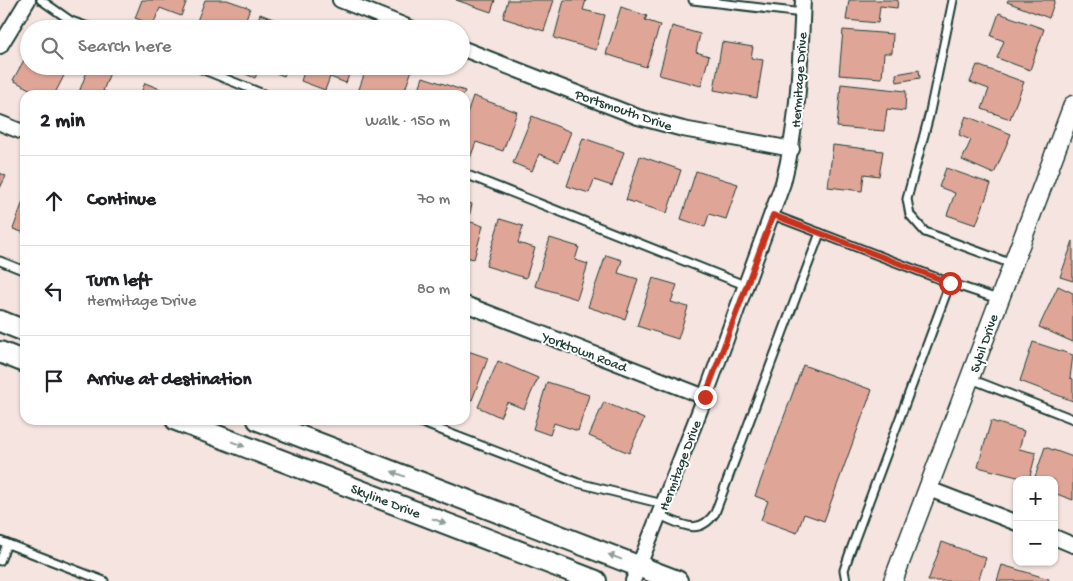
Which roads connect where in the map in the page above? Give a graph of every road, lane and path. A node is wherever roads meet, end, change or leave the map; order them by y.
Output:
1 (28, 0) edge
2 (42, 0) edge
3 (340, 0) edge
4 (693, 0) edge
5 (953, 0) edge
6 (803, 7) edge
7 (70, 20) edge
8 (390, 20) edge
9 (0, 46) edge
10 (470, 52) edge
11 (216, 75) edge
12 (254, 90) edge
13 (1073, 105) edge
14 (0, 122) edge
15 (20, 132) edge
16 (792, 149) junction
17 (470, 176) edge
18 (773, 215) junction
19 (820, 234) junction
20 (0, 261) edge
21 (1012, 264) junction
22 (20, 269) edge
23 (950, 283) junction
24 (747, 286) junction
25 (998, 299) junction
26 (470, 306) edge
27 (0, 321) edge
28 (20, 329) edge
29 (0, 352) edge
30 (20, 360) edge
31 (970, 379) junction
32 (705, 397) junction
33 (1073, 419) edge
34 (189, 425) edge
35 (270, 425) edge
36 (428, 425) edge
37 (929, 488) junction
38 (661, 510) junction
39 (1013, 521) edge
40 (1058, 539) edge
41 (3, 542) edge
42 (1073, 545) edge
43 (0, 561) edge
44 (635, 574) edge
45 (104, 581) edge
46 (596, 581) edge
47 (677, 581) edge
48 (846, 581) edge
49 (893, 581) edge

1 - 9 street
2 - 7 lane
3 - 8 street
4 - 6 lane
5 - 21 lane
6 - 16 street, Hermitage Drive
10 - 16 street, Portsmouth Drive
11 - 12 lane
13 - 21 street, Sybil Drive
14 - 15 street
16 - 18 street, Hermitage Drive
17 - 24 lane
18 - 19 lane
18 - 24 street, Hermitage Drive
19 - 23 lane
19 - 38 lane
20 - 22 lane
21 - 25 street, Sybil Drive
23 - 25 lane
23 - 48 lane
24 - 32 street, Hermitage Drive
25 - 31 street, Sybil Drive
26 - 32 street, Yorktown Road
27 - 28 main road
29 - 30 main road
31 - 33 lane
31 - 37 street, Sybil Drive
32 - 38 street, Hermitage Drive
34 -> 46 main road, Skyline Drive
44 -> 35 main road, Skyline Drive
36 - 38 lane
37 - 39 street
37 - 49 street, Sybil Drive
38 - 44 street, Hermitage Drive
40 - 42 street
41 - 43 lane
41 - 45 lane
44 - 47 main road, Skyline Drive

